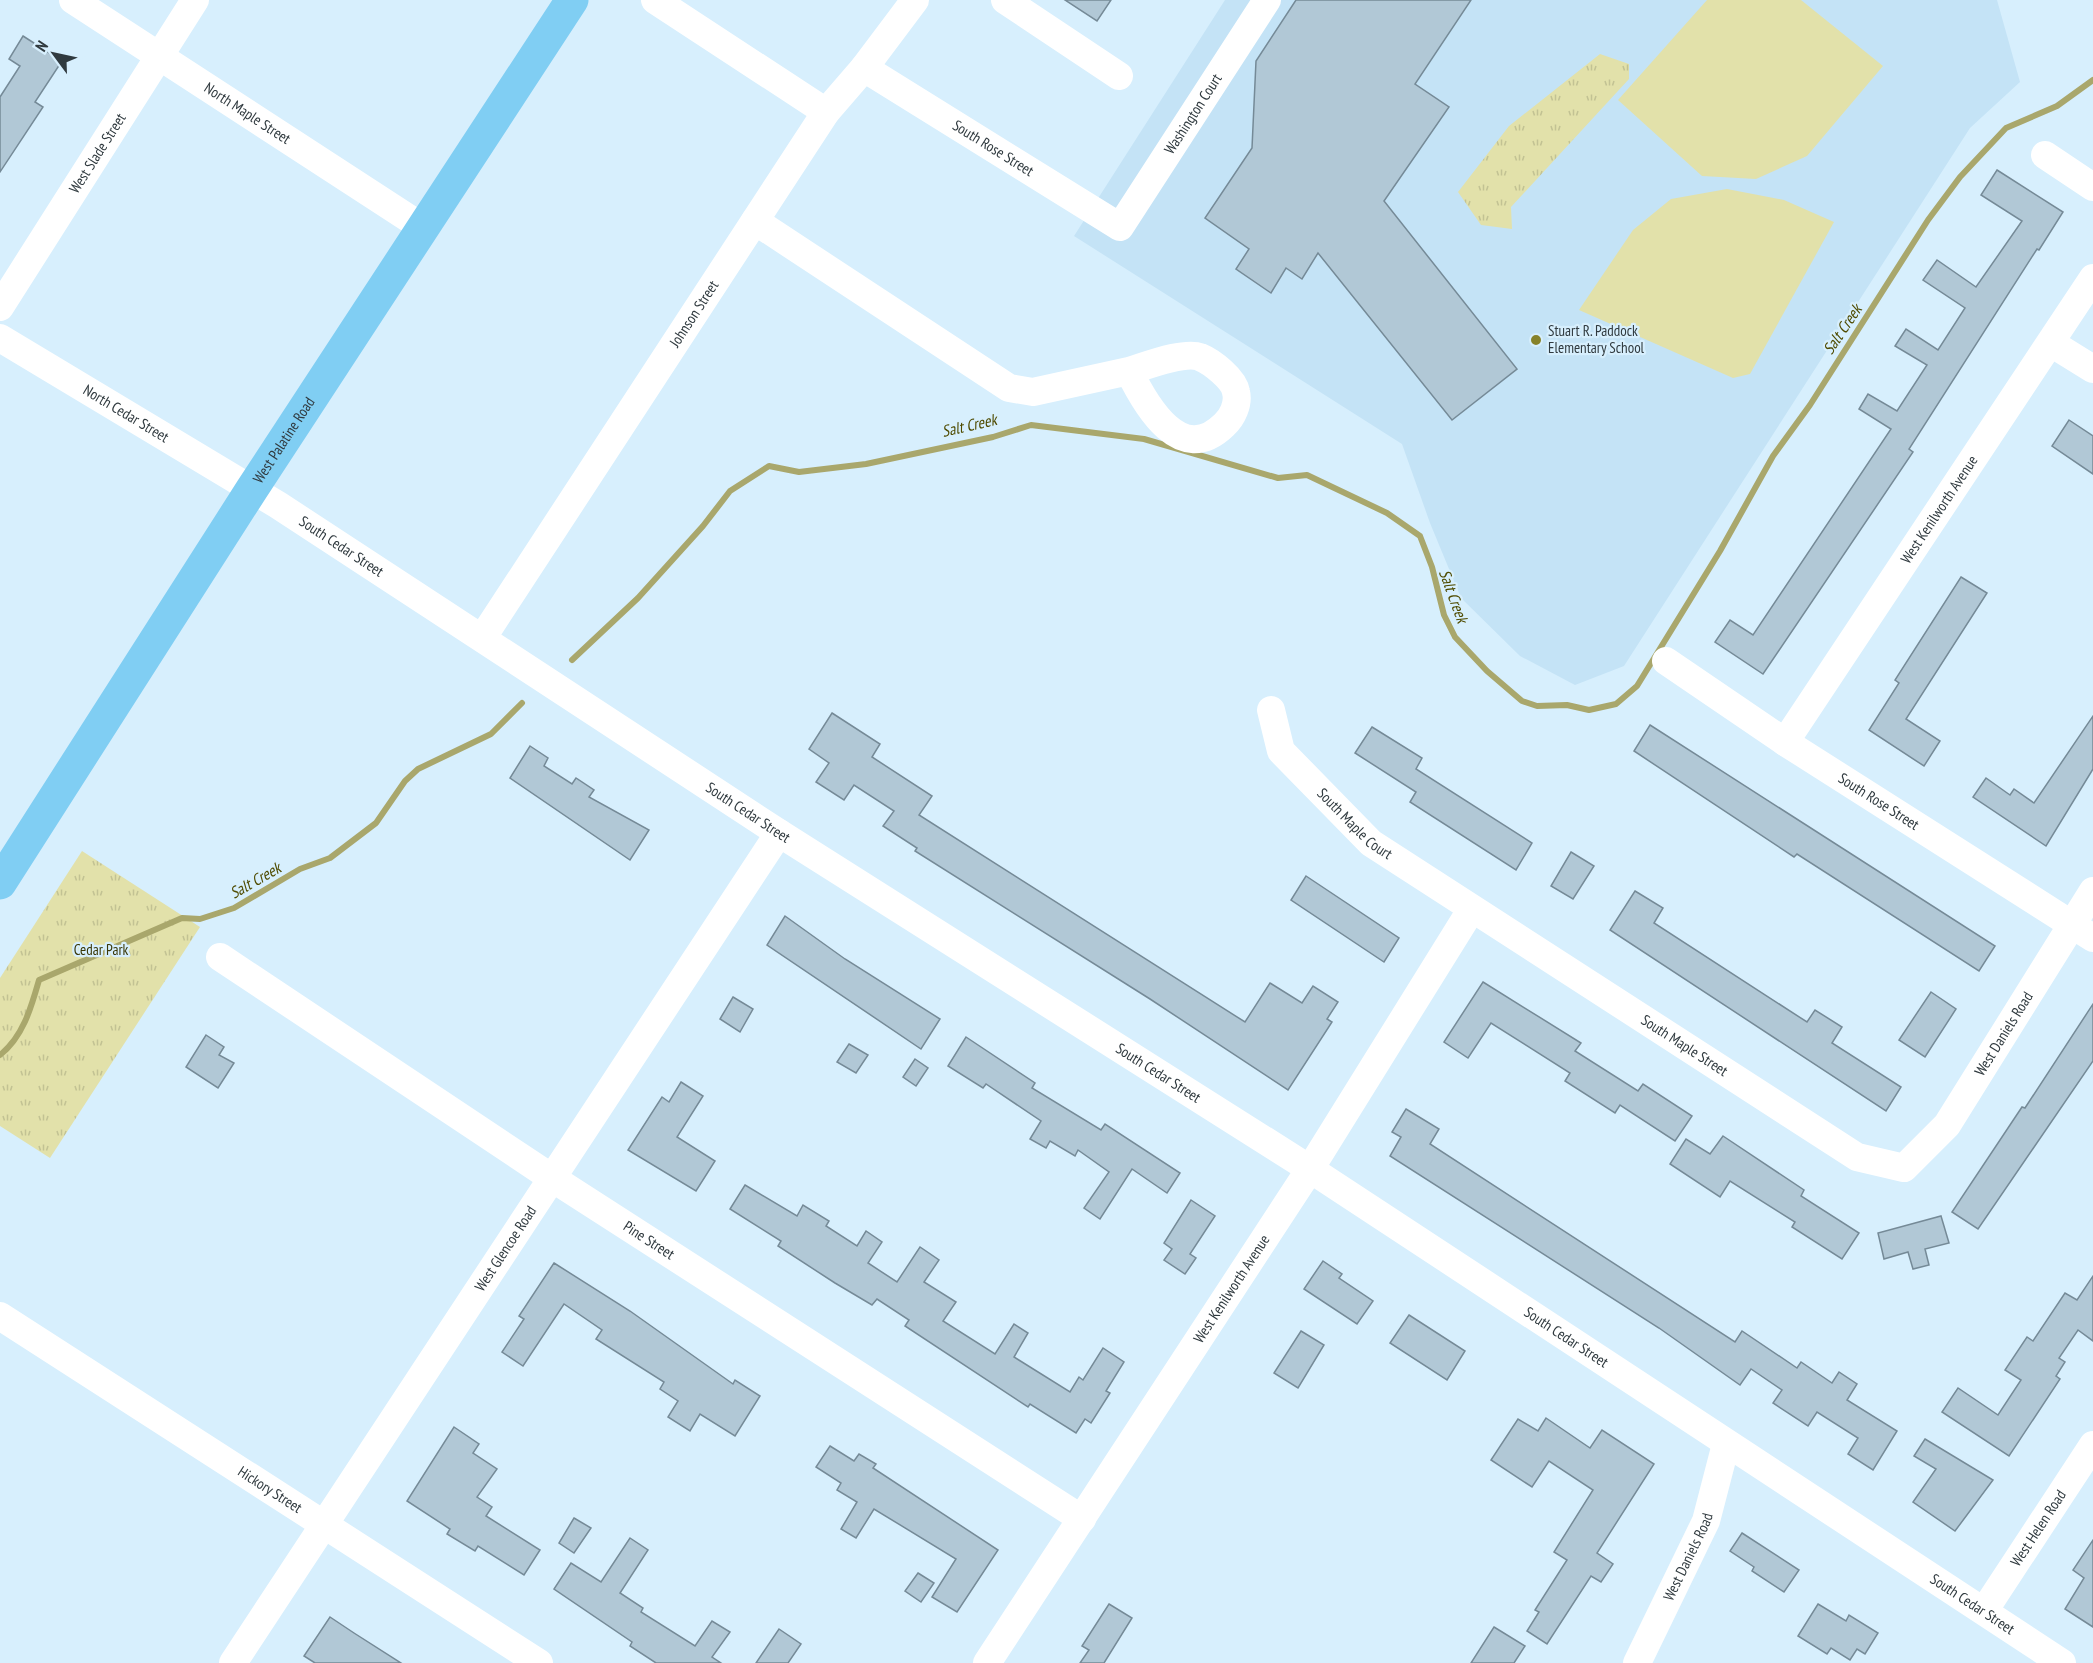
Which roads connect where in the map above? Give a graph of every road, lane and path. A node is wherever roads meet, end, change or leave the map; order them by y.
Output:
1 (73, 0) edge
2 (195, 0) edge
3 (572, 0) edge
4 (655, 0) edge
5 (915, 0) edge
6 (1005, 0) edge
7 (1267, 0) edge
8 (158, 57) junction
9 (864, 68) junction
10 (1119, 76) dead end
11 (826, 112) junction
12 (2045, 155) dead end
13 (2093, 187) edge
14 (755, 221) junction
15 (422, 227) junction
16 (1120, 227) joint
17 (2093, 278) edge
18 (0, 307) edge
19 (0, 338) edge
20 (2051, 343) junction
21 (2093, 369) edge
22 (1129, 371) dead end
23 (252, 489) junction
24 (483, 637) junction
25 (1666, 661) dead end
26 (1271, 710) dead end
27 (1785, 742) junction
28 (779, 833) junction
29 (0, 883) edge
30 (2093, 891) edge
31 (1471, 910) junction
32 (2082, 932) edge
33 (220, 957) dead end
34 (1904, 1168) joint
35 (1310, 1169) junction
36 (552, 1178) junction
37 (0, 1316) edge
38 (1726, 1444) junction
39 (2093, 1445) edge
40 (1082, 1520) junction
41 (324, 1525) junction
42 (1984, 1611) junction
43 (233, 1663) edge
44 (539, 1663) edge
45 (987, 1663) edge
46 (1637, 1663) edge
47 (2062, 1663) edge

1 - 8 street, North Maple Street
2 - 8 street, West Slade Street
3 - 15 main road, West Palatine Road
4 - 11 street
5 - 9 street, Johnson Street
6 - 10 street
7 - 16 street, Washington Court
8 - 15 street, North Maple Street
8 - 18 street, West Slade Street
9 - 11 street, Johnson Street
9 - 16 street, South Rose Street
11 - 14 street, Johnson Street
12 - 13 street
14 - 22 street
14 - 24 street, Johnson Street
15 - 23 main road, West Palatine Road
17 - 20 street, West Kenilworth Avenue
19 - 23 street, North Cedar Street
20 - 21 street
20 - 27 street, West Kenilworth Avenue
23 - 24 street, South Cedar Street
23 - 29 main road, West Palatine Road
24 - 28 street, South Cedar Street
25 - 27 street, South Rose Street
26 - 31 street, South Maple Court
27 - 32 street, South Rose Street
28 - 35 street, South Cedar Street
28 - 36 street, West Glencoe Road
30 - 32 street, West Daniels Road
31 - 34 street, South Maple Street
31 - 35 street, West Kenilworth Avenue
32 - 34 street, West Daniels Road
33 - 36 street, Pine Street
35 - 38 street, South Cedar Street
35 - 40 street, West Kenilworth Avenue
36 - 40 street, Pine Street
36 - 41 street, West Glencoe Road
37 - 41 street, Hickory Street
38 - 42 street, South Cedar Street
38 - 46 street, West Daniels Road
39 - 42 street, West Helen Road
40 - 45 street, West Kenilworth Avenue
41 - 43 street, West Glencoe Road
41 - 44 street, Hickory Street
42 - 47 street, South Cedar Street

